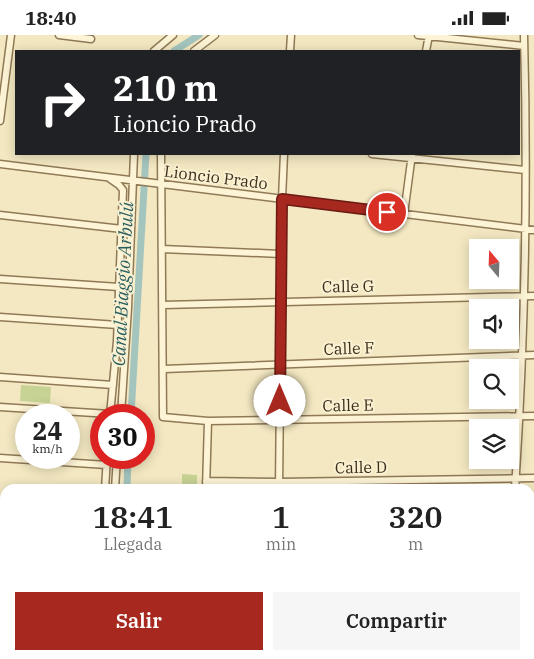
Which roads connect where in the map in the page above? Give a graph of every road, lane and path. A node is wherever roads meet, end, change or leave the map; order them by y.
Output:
1 (11, 35) edge
2 (59, 35) edge
3 (174, 35) edge
4 (215, 35) edge
5 (291, 35) edge
6 (418, 35) edge
7 (524, 35) edge
8 (429, 36) edge
9 (91, 39) dead end
10 (524, 46) junction
11 (155, 50) edge
12 (195, 50) edge
13 (290, 50) edge
14 (426, 50) edge
15 (522, 113) edge
16 (0, 121) edge
17 (134, 155) edge
18 (161, 155) edge
19 (284, 155) edge
20 (392, 155) edge
21 (412, 156) edge
22 (0, 164) edge
23 (525, 170) junction
24 (107, 177) junction
25 (133, 180) junction
26 (158, 183) junction
27 (282, 199) junction
28 (404, 214) junction
29 (0, 215) edge
30 (122, 229) junction
31 (524, 229) junction
32 (534, 231) edge
33 (162, 249) junction
34 (281, 254) junction
35 (0, 279) edge
36 (119, 287) junction
37 (523, 296) junction
38 (534, 296) edge
39 (281, 302) junction
40 (163, 305) junction
41 (0, 317) edge
42 (118, 325) junction
43 (523, 355) junction
44 (534, 355) edge
45 (280, 364) junction
46 (164, 369) junction
47 (0, 377) edge
48 (113, 385) junction
49 (111, 404) edge
50 (122, 404) edge
51 (0, 407) edge
52 (90, 413) edge
53 (520, 416) junction
54 (534, 416) edge
55 (280, 420) junction
56 (208, 421) junction
57 (0, 458) edge
58 (90, 461) edge
59 (106, 469) edge
60 (116, 469) edge
61 (534, 478) edge
62 (516, 479) junction
63 (206, 481) joint
64 (105, 484) edge
65 (115, 484) edge
66 (262, 484) edge
67 (280, 484) edge
68 (319, 484) edge
69 (516, 484) edge

1 - 16 street
2 - 9 street
3 - 11 street
4 - 12 street
5 - 13 street
6 - 8 street
7 - 10 street
8 - 10 street
8 - 14 street
10 - 15 street
15 - 23 street
17 - 25 street
18 - 26 street
19 - 27 street
20 - 21 street
21 - 23 street
21 - 28 street
22 - 24 street, Lioncio Prado
23 - 31 street
24 - 25 street, Lioncio Prado
24 - 30 street
25 - 26 street, Lioncio Prado
25 - 50 street
26 - 27 street, Lioncio Prado
26 - 33 street
27 - 28 street, Lioncio Prado
27 - 34 street
28 - 31 street, Lioncio Prado
29 - 30 street
30 - 36 street
31 - 32 street, Lioncio Prado
31 - 37 street
33 - 34 street
33 - 40 street
34 - 39 street
35 - 36 street
36 - 42 street
37 - 38 street, Calle G
37 - 39 street, Calle G
37 - 43 street
39 - 40 street, Calle G
39 - 45 street
40 - 46 street
41 - 42 street
42 - 48 street
43 - 44 street, Calle F
43 - 45 street, Calle F
43 - 53 street
45 - 46 street, Calle F
45 - 55 street
46 - 56 street, Calle E
47 - 48 street
48 - 49 street
51 - 52 street
53 - 54 street, Calle E
53 - 55 street, Calle E
53 - 62 street
55 - 56 street, Calle E
55 - 67 street
56 - 63 street
57 - 58 street
59 - 64 street
60 - 65 street
61 - 62 street, Calle D
62 - 68 street, Calle D
62 - 69 street
63 - 66 street, Calle D

